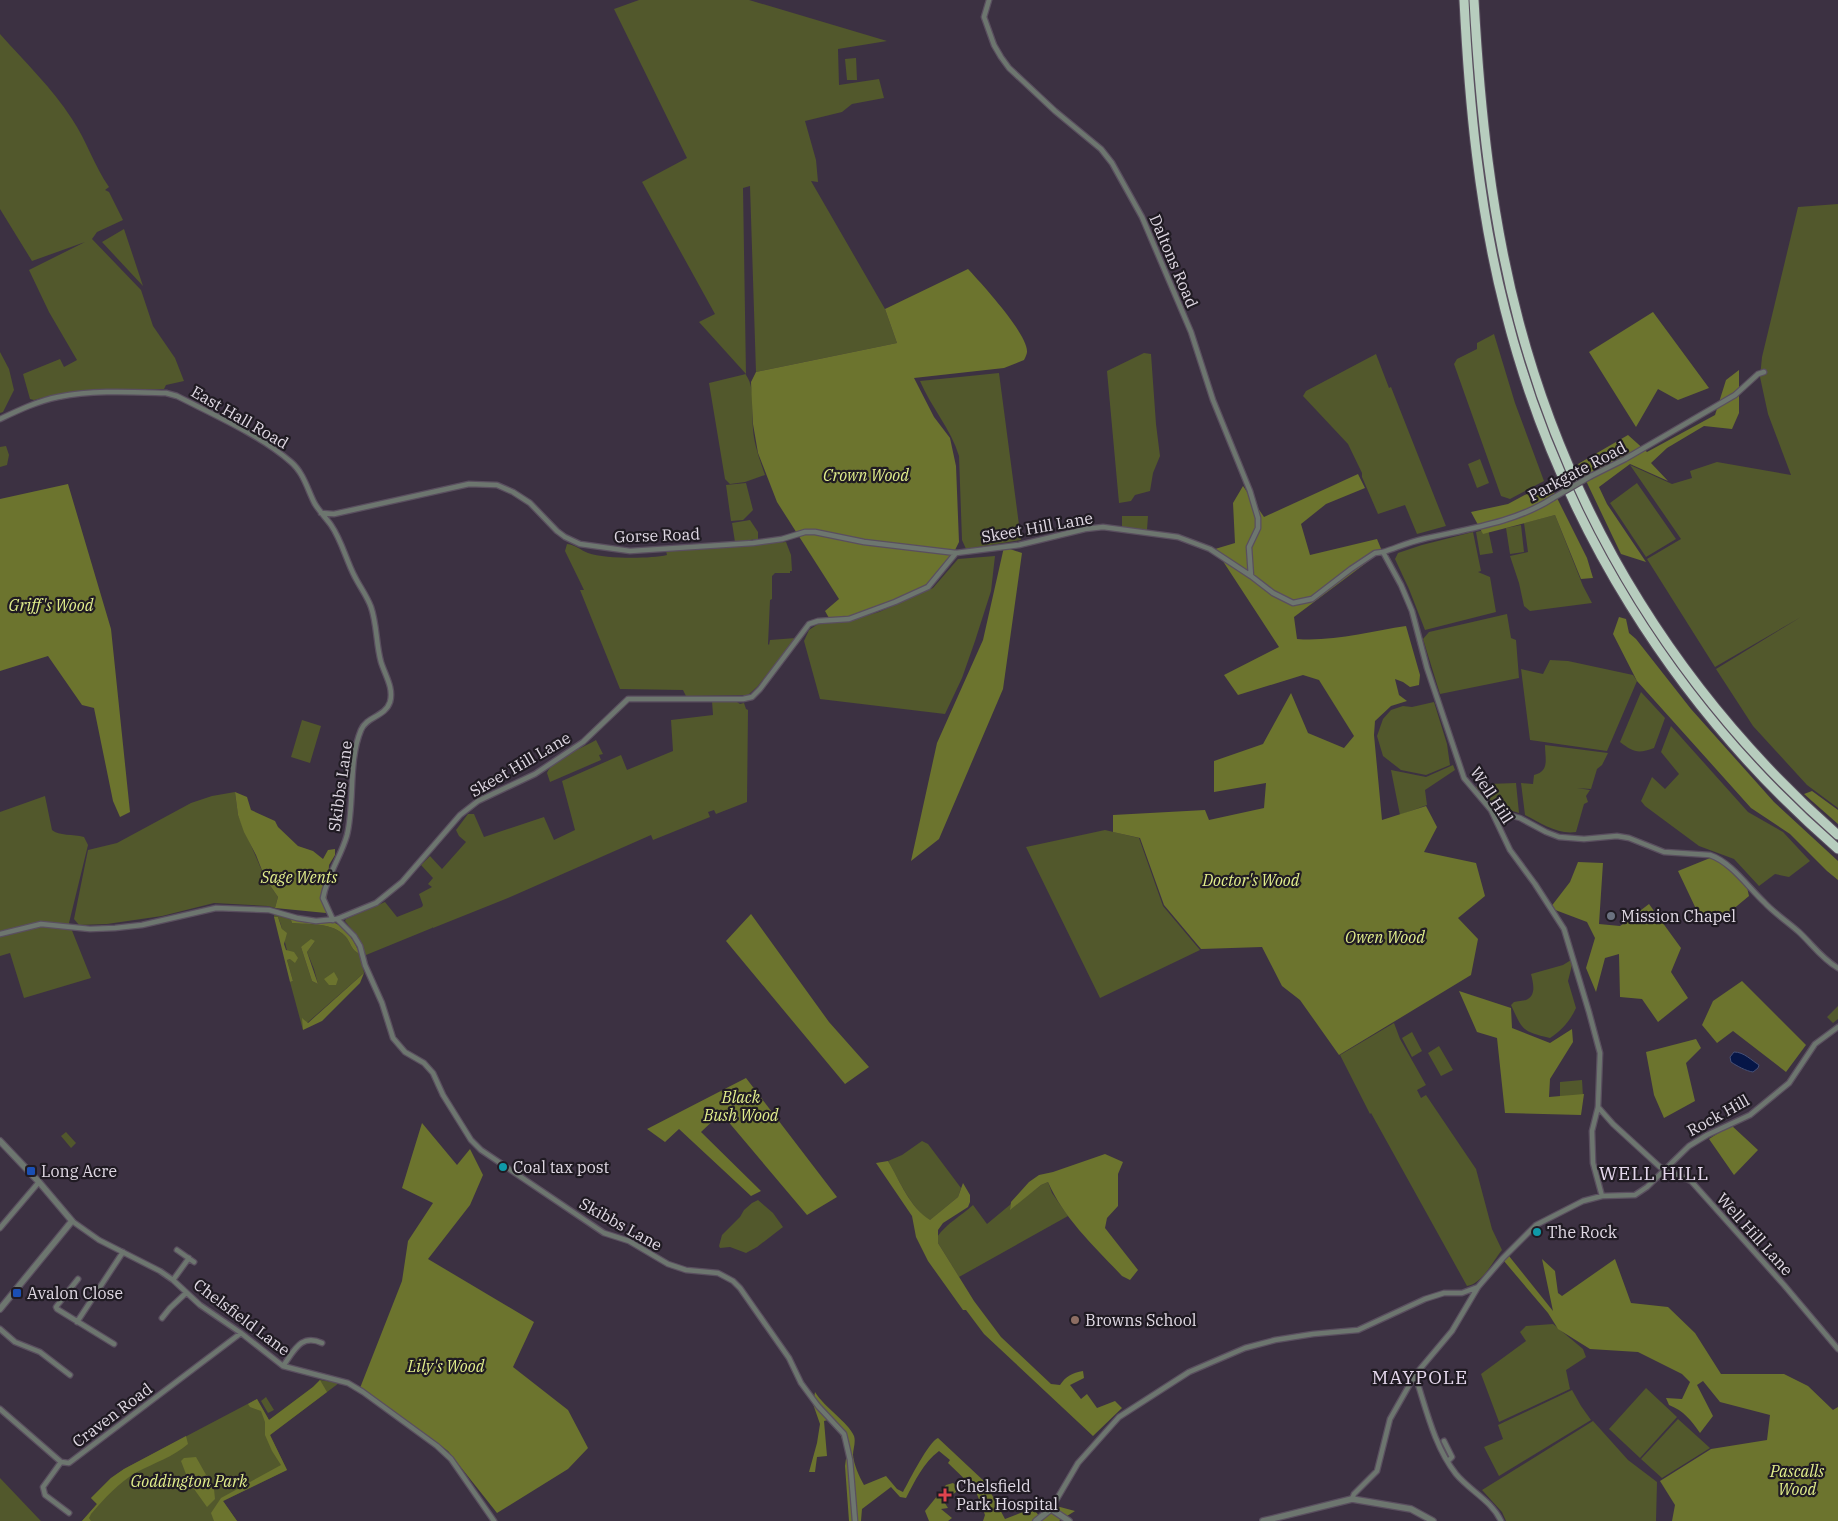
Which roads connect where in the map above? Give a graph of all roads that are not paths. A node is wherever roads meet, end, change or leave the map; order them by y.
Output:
1 (988, 0) edge
2 (1464, 0) edge
3 (1474, 0) edge
4 (1764, 372) dead end
5 (0, 419) edge
6 (321, 513) junction
7 (331, 514) junction
8 (331, 524) junction
9 (1382, 552) junction
10 (956, 553) junction
11 (1251, 576) junction
12 (1490, 810) junction
13 (1838, 835) edge
14 (1838, 849) edge
15 (335, 920) junction
16 (0, 934) edge
17 (1838, 968) edge
18 (1838, 1027) edge
19 (1598, 1107) junction
20 (0, 1140) edge
21 (1665, 1170) junction
22 (39, 1182) junction
23 (1602, 1196) junction
24 (72, 1221) junction
25 (0, 1228) edge
26 (177, 1250) dead end
27 (123, 1252) junction
28 (189, 1258) junction
29 (194, 1262) dead end
30 (78, 1280) dead end
31 (173, 1280) junction
32 (1478, 1287) junction
33 (186, 1293) junction
34 (0, 1309) edge
35 (162, 1318) dead end
36 (77, 1322) junction
37 (0, 1329) edge
38 (241, 1334) junction
39 (322, 1343) dead end
40 (114, 1344) dead end
41 (1838, 1349) edge
42 (283, 1366) junction
43 (70, 1375) dead end
44 (1415, 1375) junction
45 (0, 1408) edge
46 (1444, 1441) dead end
47 (1448, 1461) junction
48 (61, 1462) junction
49 (1352, 1499) junction
50 (1051, 1509) junction
51 (69, 1513) dead end
52 (494, 1521) edge
53 (855, 1521) edge
54 (1036, 1521) edge
55 (1070, 1521) edge
56 (1263, 1521) edge
57 (1433, 1521) edge
58 (1501, 1521) edge

1 - 11 street, Daltons Road
2 - 14 highway
3 - 13 highway
4 - 9 street, Parkgate Road, bridge
5 - 6 street, East Hall Road
6 - 7 street, Gorse Road
6 - 8 street, Skibbs Lane
7 - 8 street, Skibbs Lane
7 - 10 street, Gorse Road
8 - 15 street, Skibbs Lane
9 - 11 street
9 - 12 street, Well Hill
10 - 11 street, Skeet Hill Lane
10 - 15 street, Skeet Hill Lane
12 - 17 street
12 - 19 street, Well Hill
15 - 16 street, Skeet Hill Lane
15 - 53 street, Skibbs Lane
18 - 21 street, Rock Hill
19 - 21 street, Well Hill Lane
19 - 23 street, Well Hill
20 - 22 street, Chelsfield Lane
21 - 23 street, Rock Hill
21 - 41 street, Well Hill Lane
22 - 24 street, Chelsfield Lane
22 - 25 street
23 - 32 street, Rock Hill
24 - 27 street, Chelsfield Lane
24 - 34 street
26 - 28 street
27 - 31 street, Chelsfield Lane
27 - 36 street
28 - 29 street
28 - 31 street
30 - 36 street
31 - 33 street, Chelsfield Lane
32 - 44 street, Rock Hill
32 - 50 street
33 - 35 street
33 - 38 street, Chelsfield Lane
36 - 40 street
37 - 43 street
38 - 42 street, Chelsfield Lane
38 - 48 street, Craven Road
39 - 42 street
42 - 52 street, Chelsfield Lane
44 - 47 street
44 - 49 street, Rock Hill
45 - 48 street, Craven Road
46 - 47 street
47 - 58 street
48 - 51 street
49 - 56 street
49 - 57 street
50 - 54 street
50 - 55 street

